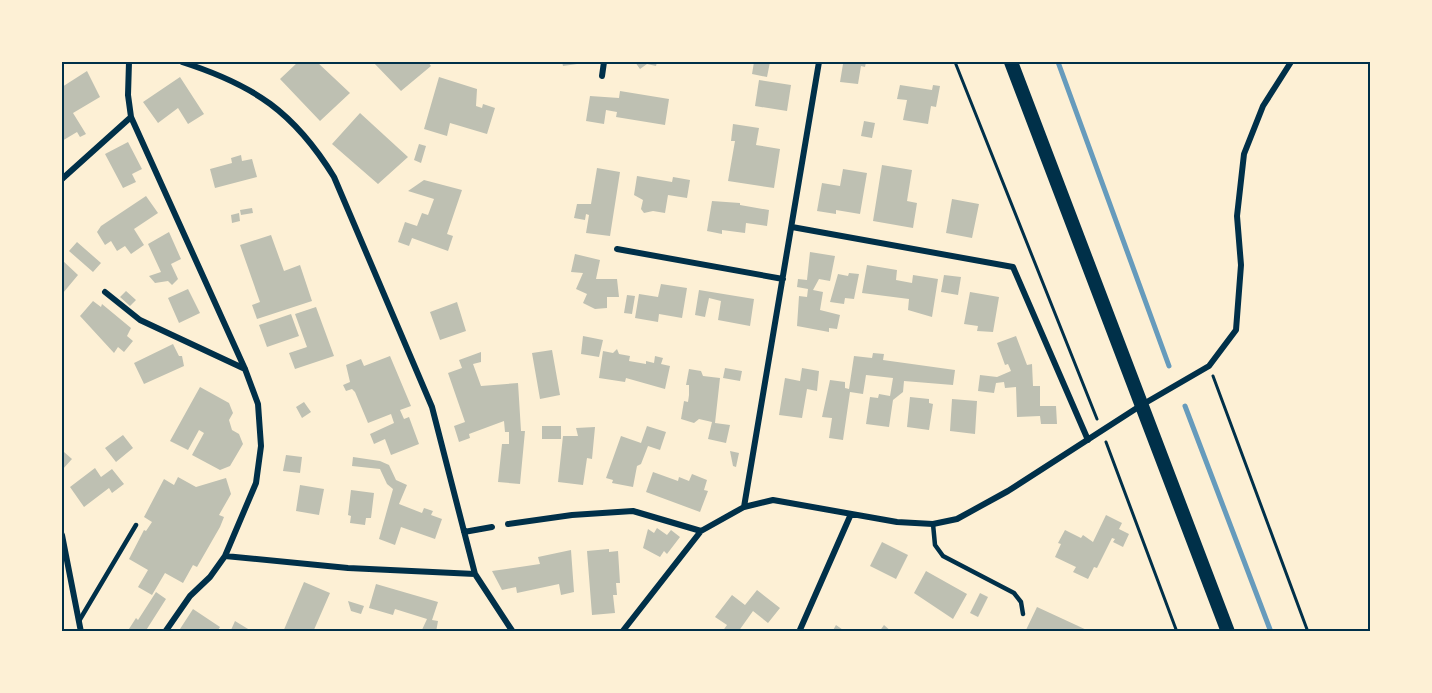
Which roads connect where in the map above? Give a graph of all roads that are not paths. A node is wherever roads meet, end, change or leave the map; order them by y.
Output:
1 (129, 62) edge
2 (182, 62) edge
3 (604, 62) edge
4 (819, 62) edge
5 (1011, 62) edge
6 (1291, 62) edge
7 (602, 76) dead end
8 (132, 117) junction
9 (62, 179) edge
10 (792, 227) junction
11 (617, 249) dead end
12 (783, 279) junction
13 (105, 292) dead end
14 (245, 369) junction
15 (1140, 406) junction
16 (1088, 440) junction
17 (744, 507) junction
18 (851, 514) junction
19 (508, 524) dead end
20 (933, 524) junction
21 (136, 525) dead end
22 (492, 527) dead end
23 (701, 531) junction
24 (464, 532) junction
25 (62, 535) edge
26 (225, 556) junction
27 (475, 574) junction
28 (1023, 614) dead end
29 (78, 622) junction
30 (81, 632) edge
31 (165, 632) edge
32 (513, 632) edge
33 (622, 632) edge
34 (799, 632) edge
35 (1228, 632) edge

1 - 8 street
2 - 24 street
3 - 7 street
4 - 10 street
5 - 15 main road
6 - 15 street
8 - 9 street
8 - 14 street
10 - 12 street
10 - 16 street
11 - 12 street
12 - 17 street
13 - 14 street
14 - 26 street
15 - 16 street
15 - 35 main road
16 - 20 street
17 - 18 street
17 - 23 street
18 - 20 street
18 - 34 street
19 - 23 street
20 - 28 lane
21 - 29 lane
22 - 24 street
23 - 33 street
24 - 27 street
25 - 29 street
26 - 27 street
26 - 31 street
27 - 32 street
29 - 30 street

